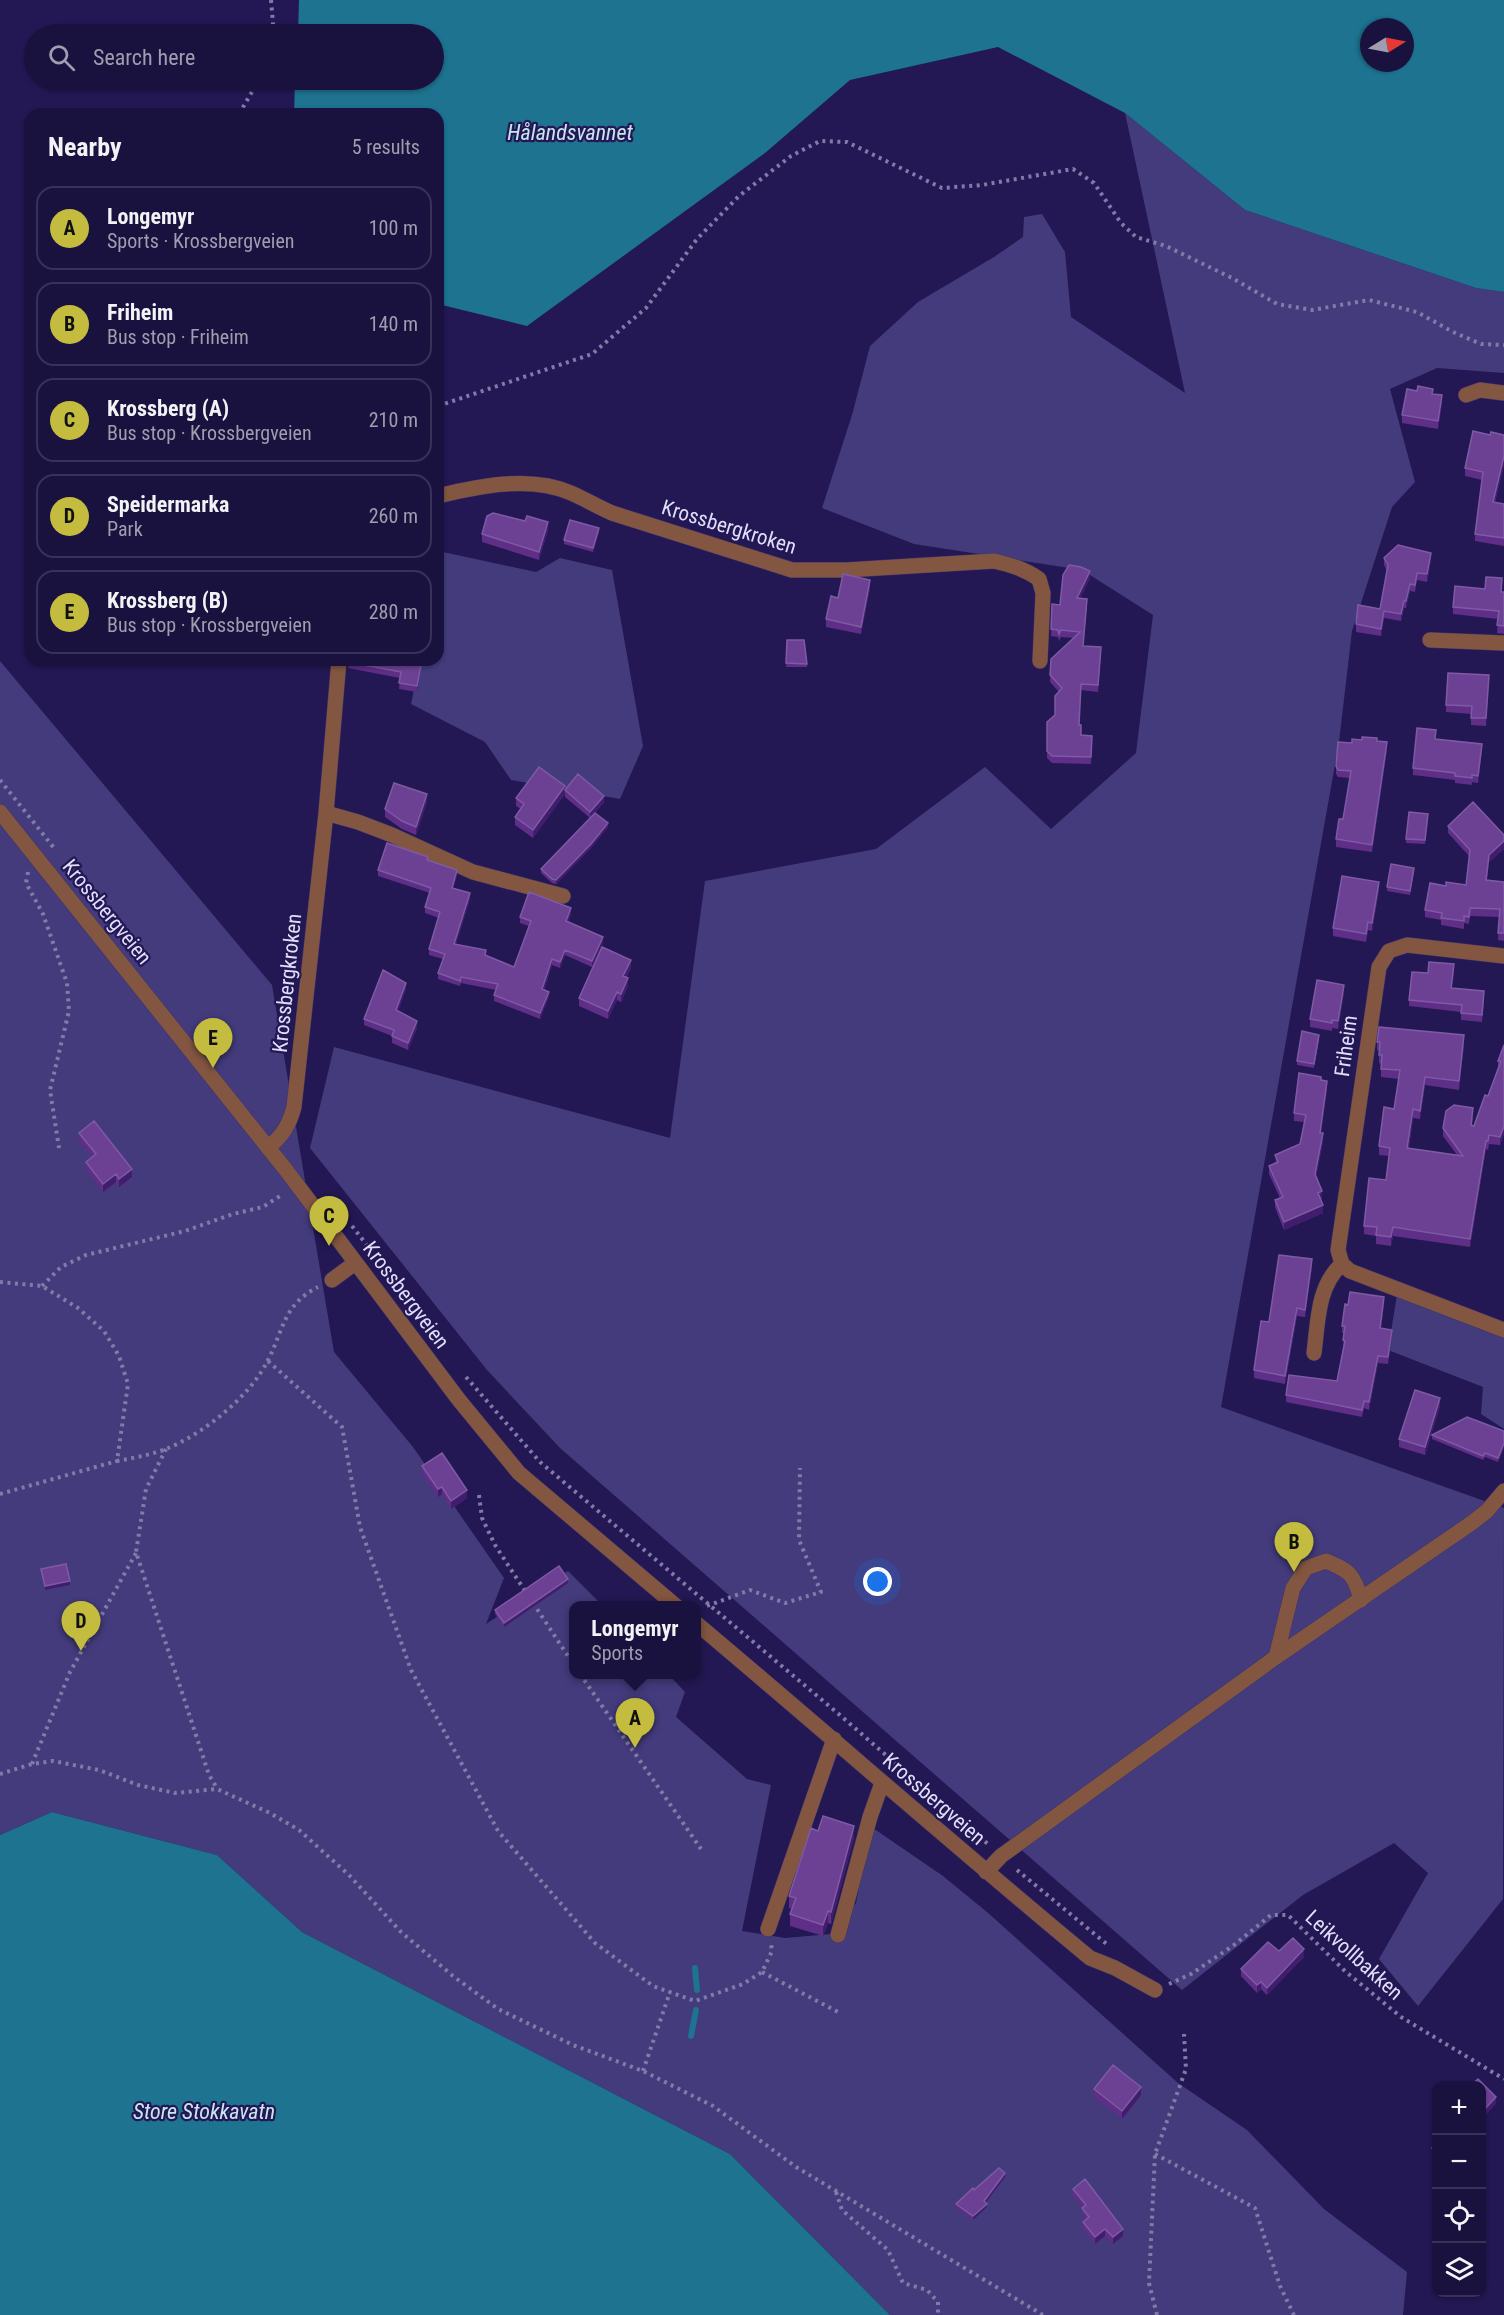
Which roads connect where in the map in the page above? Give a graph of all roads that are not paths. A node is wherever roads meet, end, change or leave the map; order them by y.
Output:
1 (1504, 393) edge
2 (1466, 395) dead end
3 (444, 495) edge
4 (1430, 639) dead end
5 (1504, 643) edge
6 (1040, 661) dead end
7 (338, 666) edge
8 (0, 812) edge
9 (326, 813) junction
10 (562, 896) dead end
11 (1504, 956) edge
12 (268, 1148) junction
13 (356, 1263) junction
14 (1342, 1264) junction
15 (332, 1280) road end
16 (1504, 1330) edge
17 (1314, 1353) dead end
18 (1504, 1491) edge
19 (1360, 1600) junction
20 (671, 1601) edge
21 (701, 1619) edge
22 (1276, 1657) junction
23 (834, 1739) junction
24 (882, 1783) junction
25 (986, 1872) junction
26 (768, 1929) road end
27 (838, 1935) dead end
28 (1155, 1990) road end

1 - 2 street
3 - 6 street, Krossbergkroken
4 - 5 street
7 - 9 street, Krossbergkroken
8 - 12 street, Krossbergveien
9 - 10 street
9 - 12 street, Krossbergkroken
11 - 14 street, Friheim
12 - 13 street, Krossbergveien
13 - 15 street
13 - 20 street, Krossbergveien
14 - 16 street
14 - 17 street
18 - 19 street
19 - 22 street
19 - 22 street
21 - 23 street, Krossbergveien
22 - 25 street
23 - 24 street, Krossbergveien
23 - 26 street
24 - 25 street, Krossbergveien
24 - 27 street
25 - 28 street, Krossbergveien

